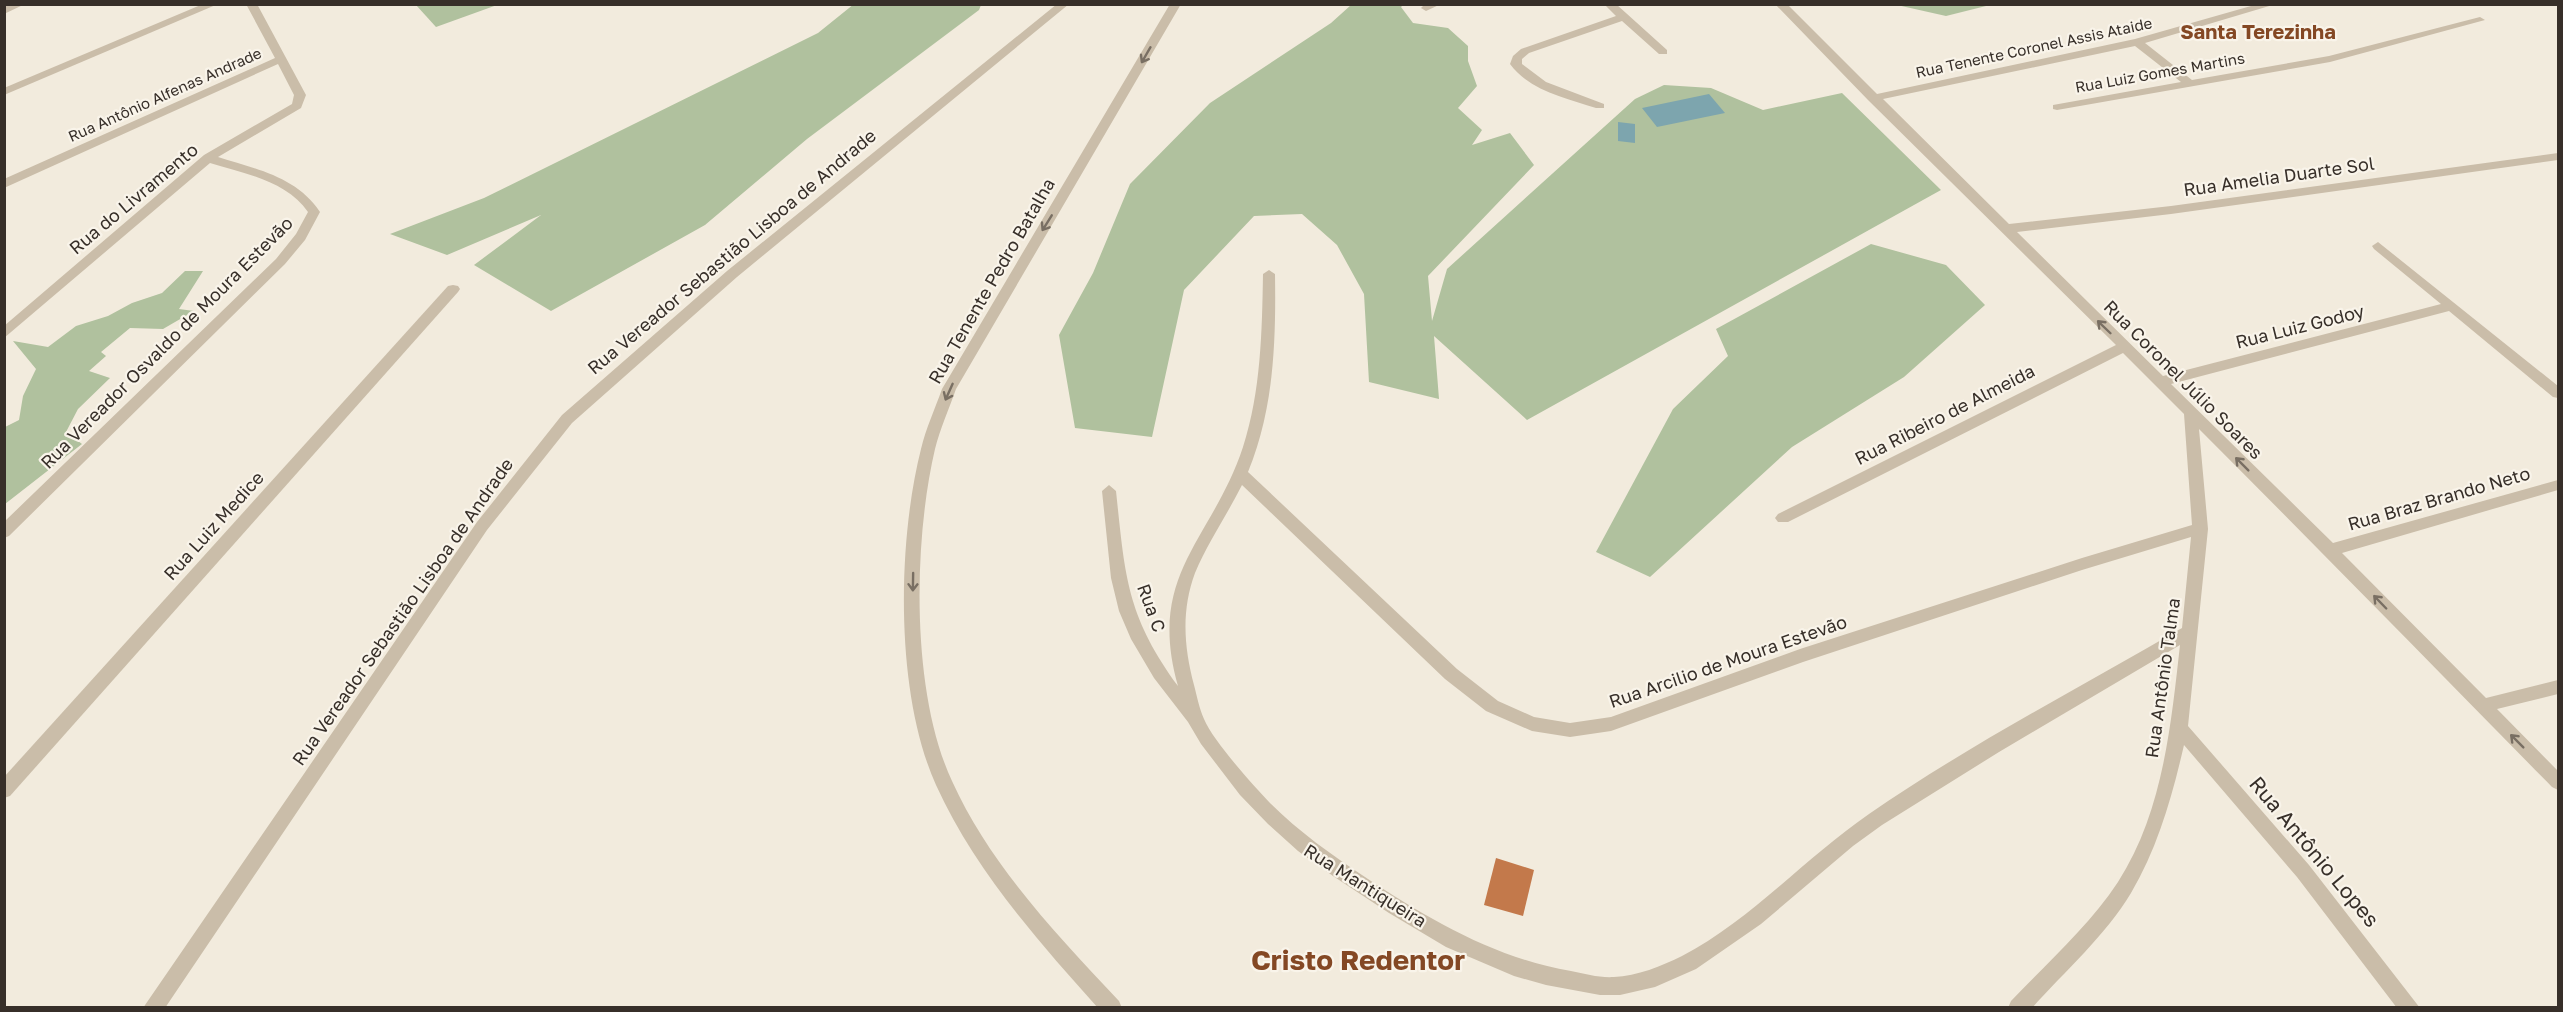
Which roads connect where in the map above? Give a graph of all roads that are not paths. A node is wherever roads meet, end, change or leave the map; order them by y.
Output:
1 (20, 4) edge
2 (213, 4) edge
3 (250, 4) edge
4 (1064, 4) edge
5 (1176, 4) edge
6 (1609, 4) edge
7 (1780, 4) edge
8 (2271, 4) edge
9 (4, 11) edge
10 (1622, 17) junction
11 (2480, 20) dead end
12 (2137, 42) junction
13 (1663, 52) dead end
14 (281, 59) junction
15 (2188, 82) junction
16 (4, 92) edge
17 (1872, 98) junction
18 (1600, 106) dead end
19 (2057, 107) dead end
20 (2559, 156) edge
21 (208, 158) junction
22 (4, 184) edge
23 (2004, 229) junction
24 (2378, 246) dead end
25 (1269, 274) dead end
26 (453, 289) dead end
27 (2451, 306) junction
28 (4, 334) edge
29 (2124, 347) junction
30 (2159, 382) junction
31 (2559, 393) edge
32 (2191, 413) junction
33 (1240, 474) junction
34 (2559, 485) edge
35 (1109, 491) dead end
36 (1783, 518) dead end
37 (2200, 529) junction
38 (4, 532) edge
39 (2330, 550) junction
40 (2191, 630) junction
41 (2559, 687) edge
42 (2481, 706) junction
43 (1197, 723) junction
44 (2179, 728) junction
45 (2559, 782) edge
46 (4, 790) edge
47 (153, 1008) edge
48 (1112, 1008) edge
49 (2018, 1008) edge
50 (2410, 1008) edge

1 - 9 street
2 - 16 street
3 - 14 street, Rua Antônio Alfenas Andrade
4 - 47 street, Rua Vereador Sebastião Lisboa de Andrade
5 -> 48 street, Rua Tenente Pedro Batalha
6 - 10 street
7 - 17 street, Rua Coronel Júlio Soares
8 - 12 street, Rua Tenente Coronel Assis Ataide
10 - 13 street
10 - 18 street
11 - 15 street, Rua Luiz Gomes Martins
12 - 15 street
12 - 17 street, Rua Tenente Coronel Assis Ataide
14 - 21 street, Rua do Livramento
14 - 22 street, Rua Antônio Alfenas Andrade
15 - 19 street, Rua Luiz Gomes Martins
17 - 23 street, Rua Coronel Júlio Soares
20 - 23 street, Rua Amelia Duarte Sol
21 - 28 street, Rua do Livramento
21 - 38 street, Rua Vereador Osvaldo de Moura Estevão
29 -> 23 street, Rua Coronel Júlio Soares
24 - 27 street
25 - 33 street, Rua Mantiqueira
26 - 46 street, Rua Luiz Medice
27 - 30 street, Rua Luiz Godoy
27 - 31 street
29 - 30 street, Rua Coronel Júlio Soares
29 - 36 street, Rua Ribeiro de Almeida
30 - 32 street, Rua Coronel Júlio Soares
32 - 37 street, Rua Antônio Talma
39 -> 32 street, Rua Coronel Júlio Soares
33 - 37 street, Rua Arcilio de Moura Estevão
33 - 43 street, Rua Mantiqueira
34 - 39 street, Rua Braz Brando Neto
35 - 43 street, Rua C
37 - 40 street, Rua Antônio Talma
42 -> 39 street, Rua Coronel Júlio Soares
40 - 43 street, Rua Mantiqueira
40 - 44 street, Rua Antônio Talma
41 - 42 street
45 -> 42 street, Rua Coronel Júlio Soares
44 - 49 street, Rua Antônio Talma
44 - 50 street, Rua Antônio Lopes

